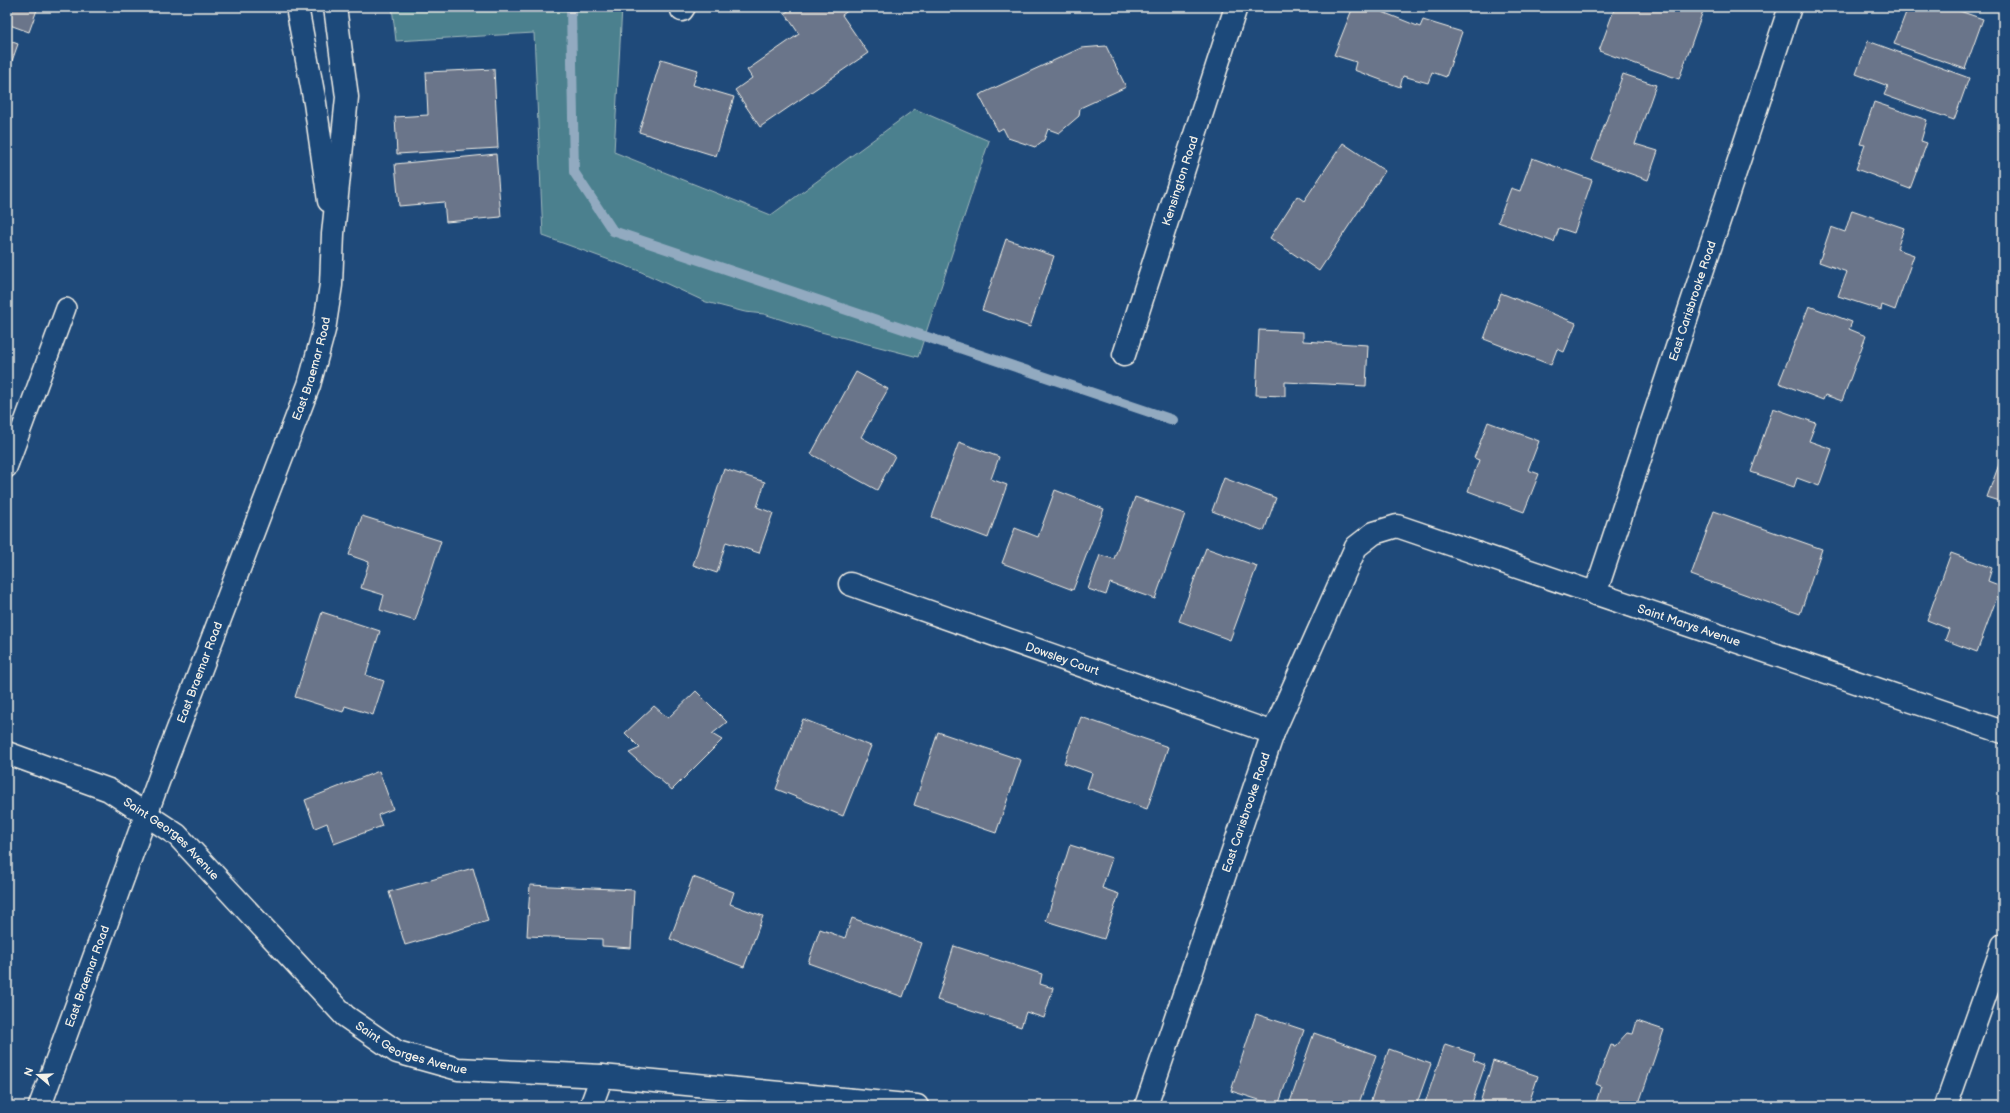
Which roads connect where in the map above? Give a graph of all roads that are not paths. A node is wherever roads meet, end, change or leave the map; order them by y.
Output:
1 (297, 7) edge
2 (335, 7) edge
3 (1236, 7) edge
4 (1790, 7) edge
5 (333, 234) junction
6 (66, 308) dead end
7 (1124, 355) dead end
8 (7, 468) edge
9 (1374, 533) joint
10 (850, 584) dead end
11 (1595, 594) junction
12 (2003, 732) edge
13 (1273, 733) junction
14 (7, 753) edge
15 (147, 814) junction
16 (2003, 945) edge
17 (602, 1076) junction
18 (40, 1106) edge
19 (591, 1106) edge
20 (917, 1106) edge
21 (1146, 1106) edge
22 (1946, 1106) edge

1 - 5 street, East Braemar Road
2 - 5 street, East Braemar Road
3 - 7 street, Kensington Road
4 - 11 street, East Carisbrooke Road
5 - 15 street, East Braemar Road
6 - 8 lane
9 - 11 street, Saint Marys Avenue
9 - 13 street, East Carisbrooke Road
10 - 13 street, Dowsley Court
11 - 12 street, Saint Marys Avenue
13 - 21 street, East Carisbrooke Road
14 - 15 street, Saint Georges Avenue
15 - 17 street, Saint Georges Avenue
15 - 18 street, East Braemar Road
16 - 22 street
17 - 19 street
17 - 20 street, Saint Georges Avenue

